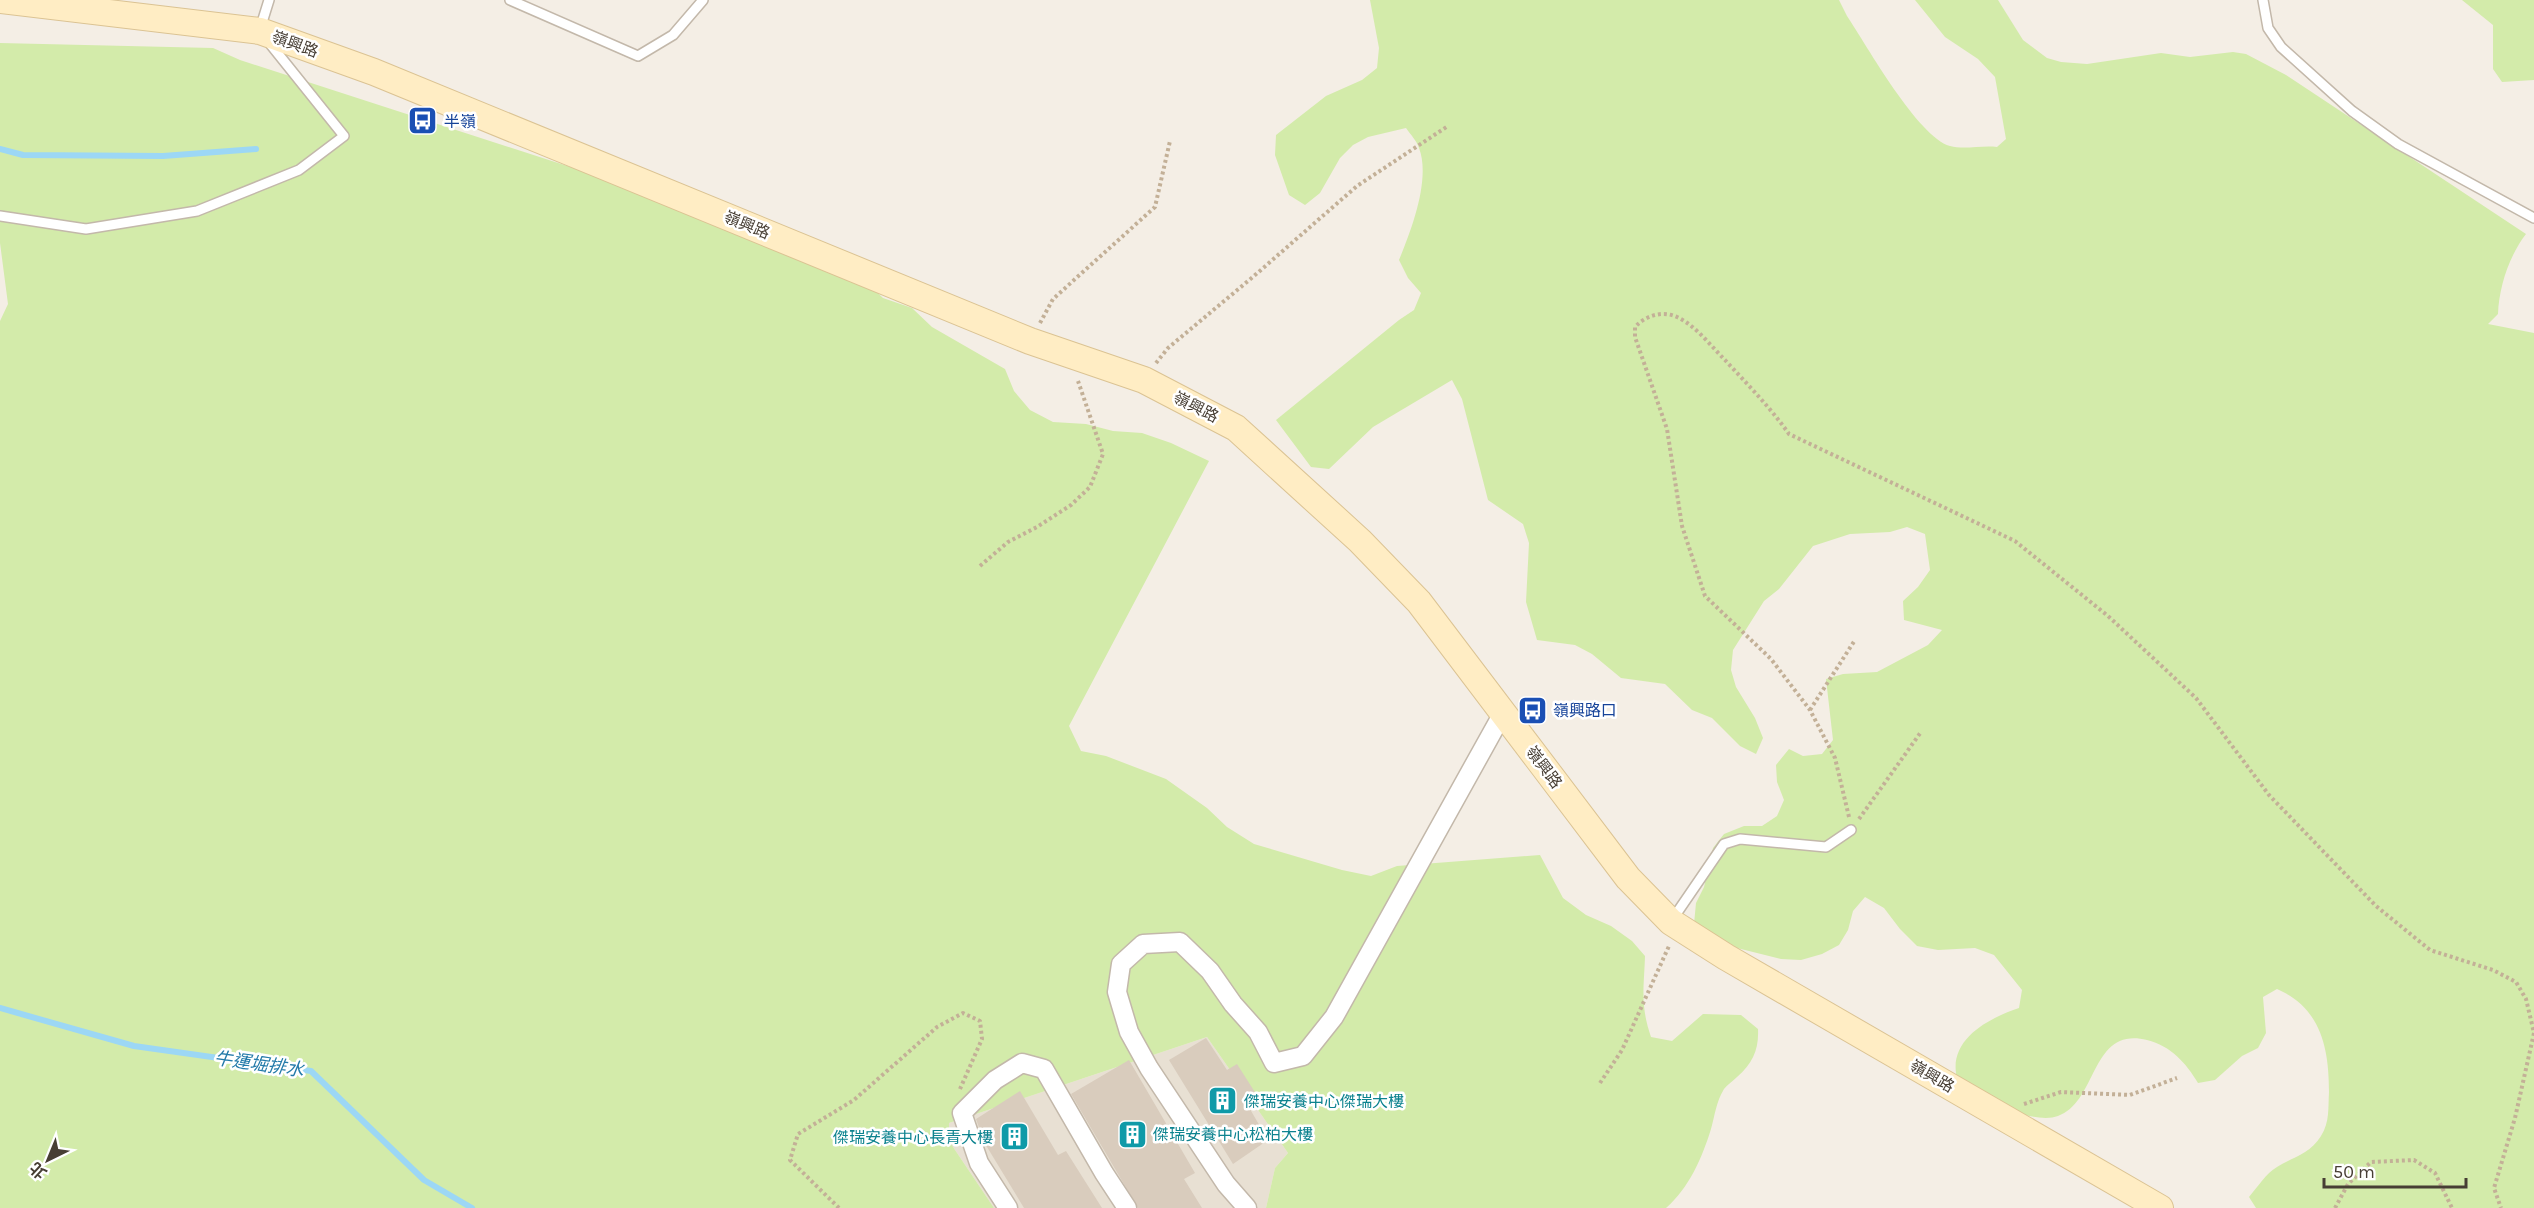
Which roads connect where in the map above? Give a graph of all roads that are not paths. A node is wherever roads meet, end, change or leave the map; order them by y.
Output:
1 (0, 0) edge
2 (269, 0) edge
3 (510, 0) edge
4 (703, 0) edge
5 (2263, 0) edge
6 (260, 31) junction
7 (0, 216) edge
8 (2534, 218) edge
9 (1503, 712) junction
10 (1851, 830) road end
11 (1671, 922) junction
12 (1008, 1208) edge
13 (1127, 1208) edge
14 (1247, 1208) edge
15 (2160, 1208) edge

1 - 6 main road, 嶺興路
2 - 6 lane
3 - 4 lane
5 - 8 lane
6 - 7 lane
6 - 9 main road, 嶺興路
9 - 11 main road, 嶺興路
9 - 14 street
10 - 11 lane
11 - 15 main road, 嶺興路
12 - 13 street

